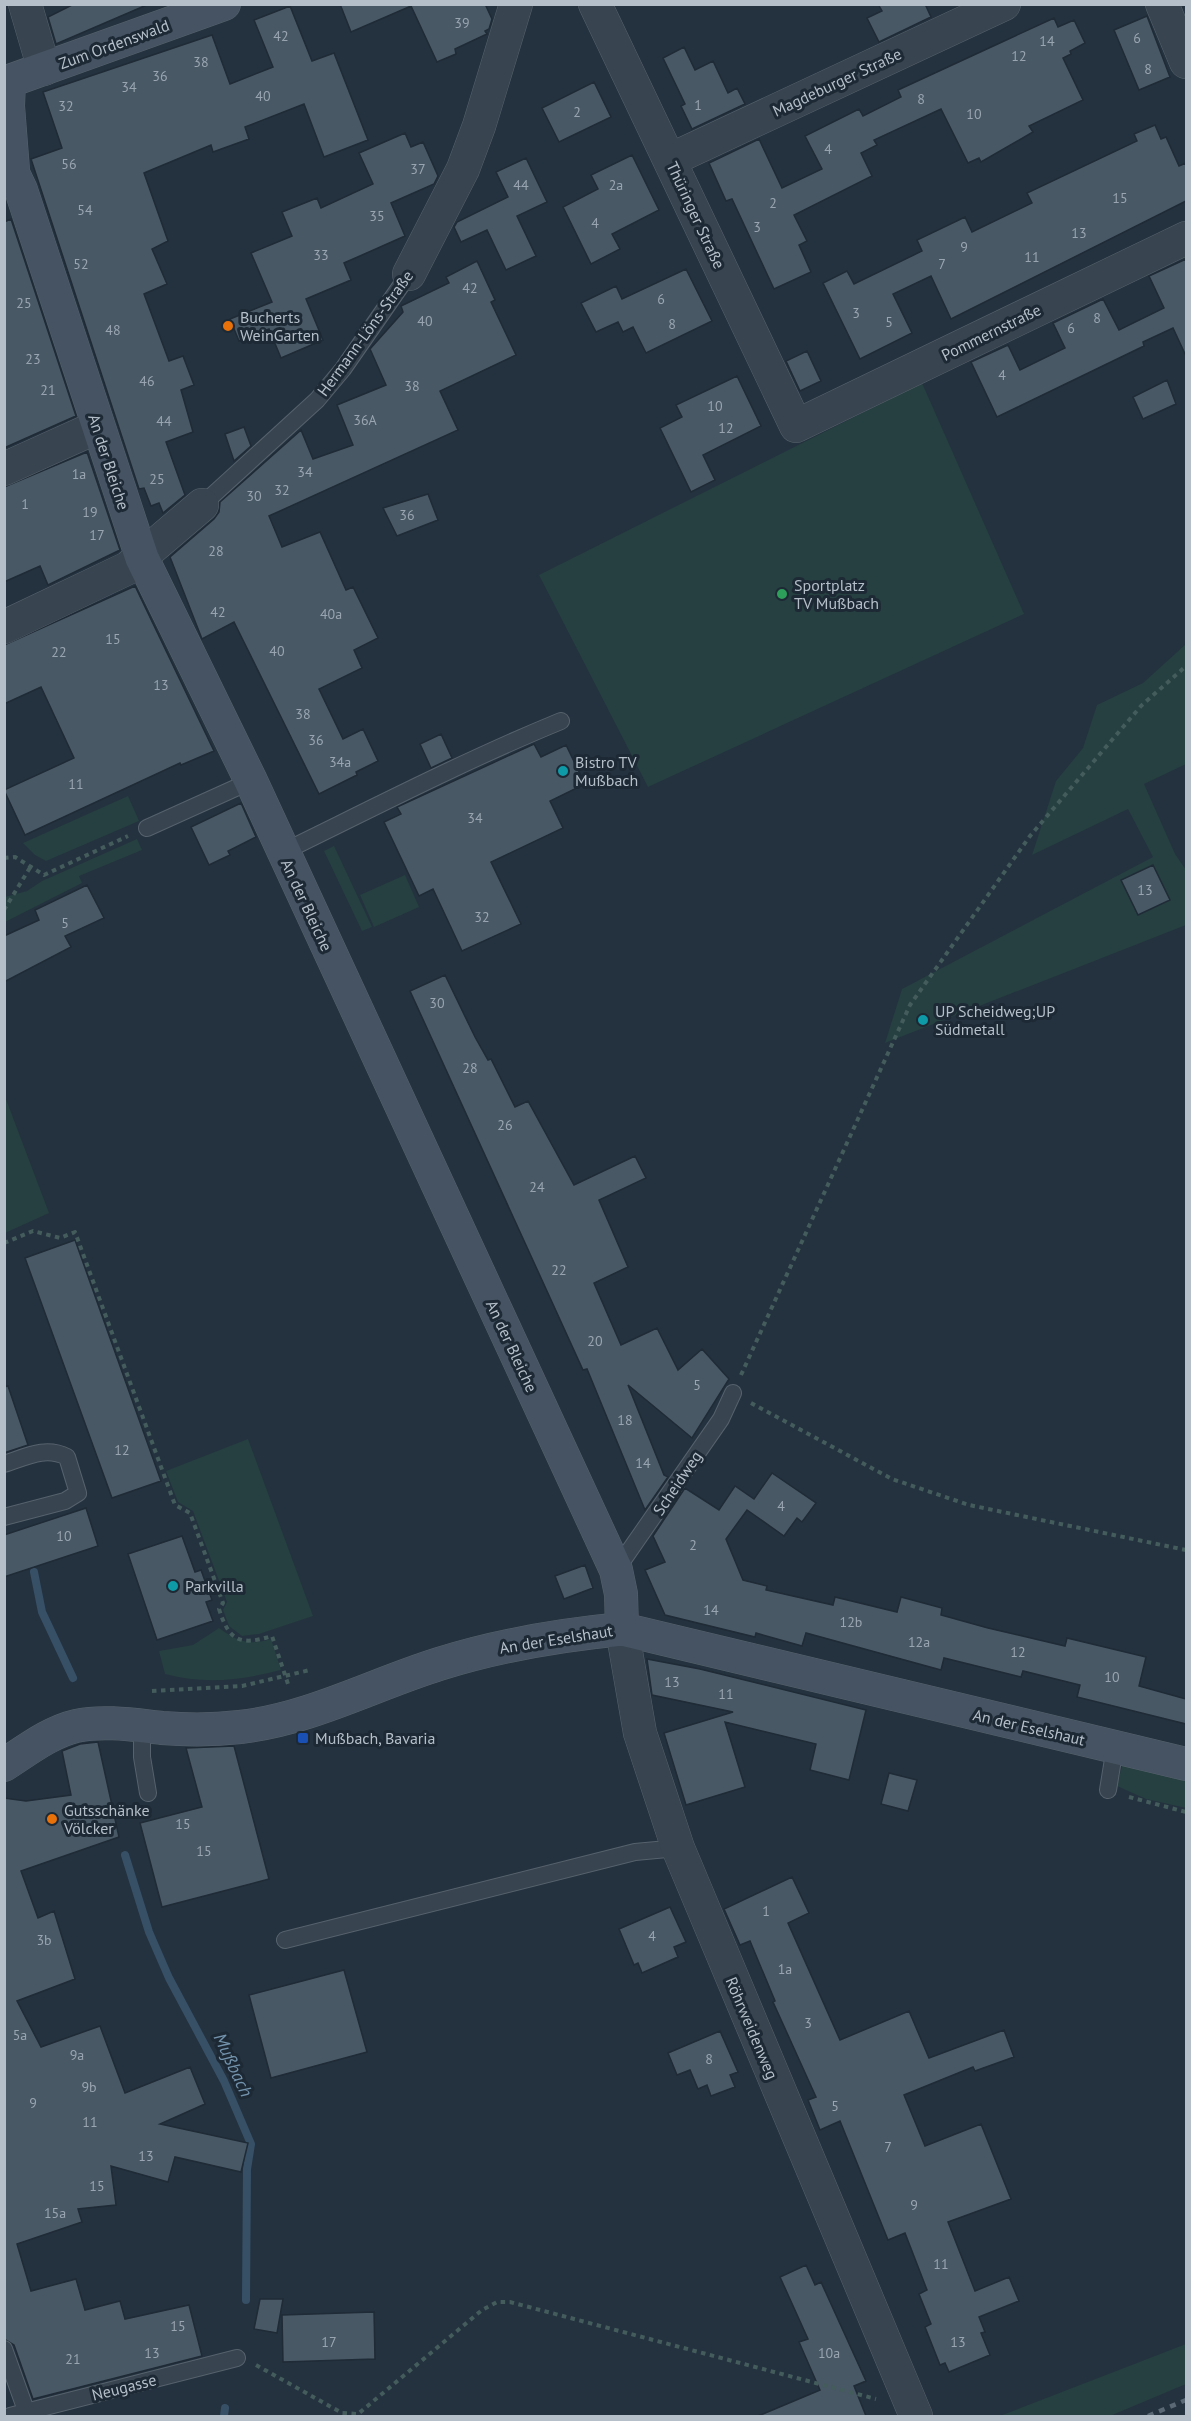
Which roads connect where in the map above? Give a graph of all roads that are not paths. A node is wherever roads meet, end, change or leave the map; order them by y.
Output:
1 (25, 4) edge
2 (224, 4) edge
3 (516, 4) edge
4 (595, 4) edge
5 (1004, 4) edge
6 (1162, 4) edge
7 (1186, 62) edge
8 (44, 69) junction
9 (7, 82) edge
10 (670, 160) junction
11 (9, 162) edge
12 (1186, 238) edge
13 (409, 274) joint
14 (795, 426) joint
15 (98, 427) junction
16 (4, 469) edge
17 (202, 505) joint
18 (142, 558) junction
19 (4, 627) edge
20 (561, 721) dead end
21 (251, 781) junction
22 (147, 828) road end
23 (283, 852) junction
24 (733, 1393) road end
25 (4, 1464) edge
26 (4, 1517) edge
27 (616, 1570) junction
28 (622, 1629) junction
29 (142, 1726) junction
30 (1115, 1747) junction
31 (1186, 1764) edge
32 (4, 1765) edge
33 (1108, 1790) road end
34 (148, 1793) dead end
35 (678, 1848) junction
36 (285, 1940) dead end
37 (4, 2349) edge
38 (237, 2358) road end
39 (913, 2408) edge
40 (27, 2414) edge
41 (10, 2416) edge

1 - 8 street
2 - 8 main road, Zum Ordenswald
3 - 13 street, Hermann-Löns-Straße
4 - 10 street, Thüringer Straße
5 - 10 street, Magdeburger Straße
6 - 7 street
8 - 9 main road, Zum Ordenswald
9 - 11 main road, An der Bleiche
10 - 14 street, Thüringer Straße
11 - 15 main road, An der Bleiche
12 - 14 street, Pommernstraße
13 - 17 lane, Hermann-Löns-Straße
15 - 16 street
15 - 18 main road, An der Bleiche
17 - 18 street, Hermann-Löns-Straße
18 - 19 street, Hermann-Löns-Straße
18 - 21 main road, An der Bleiche
20 - 23 lane
21 - 22 lane
21 - 23 main road, An der Bleiche
23 - 27 main road, An der Bleiche
24 - 27 lane, Scheidweg
25 - 26 lane
27 - 28 main road, An der Bleiche
28 - 29 main road, An der Eselshaut
28 - 30 main road, An der Eselshaut
28 - 35 street, Röhrweidenweg
29 - 32 main road, An der Eselshaut
29 - 34 lane
30 - 31 main road, An der Eselshaut
30 - 33 lane
35 - 36 lane
35 - 39 street, Röhrweidenweg
37 - 40 lane
38 - 40 lane, Neugasse
40 - 41 lane, Neugasse

